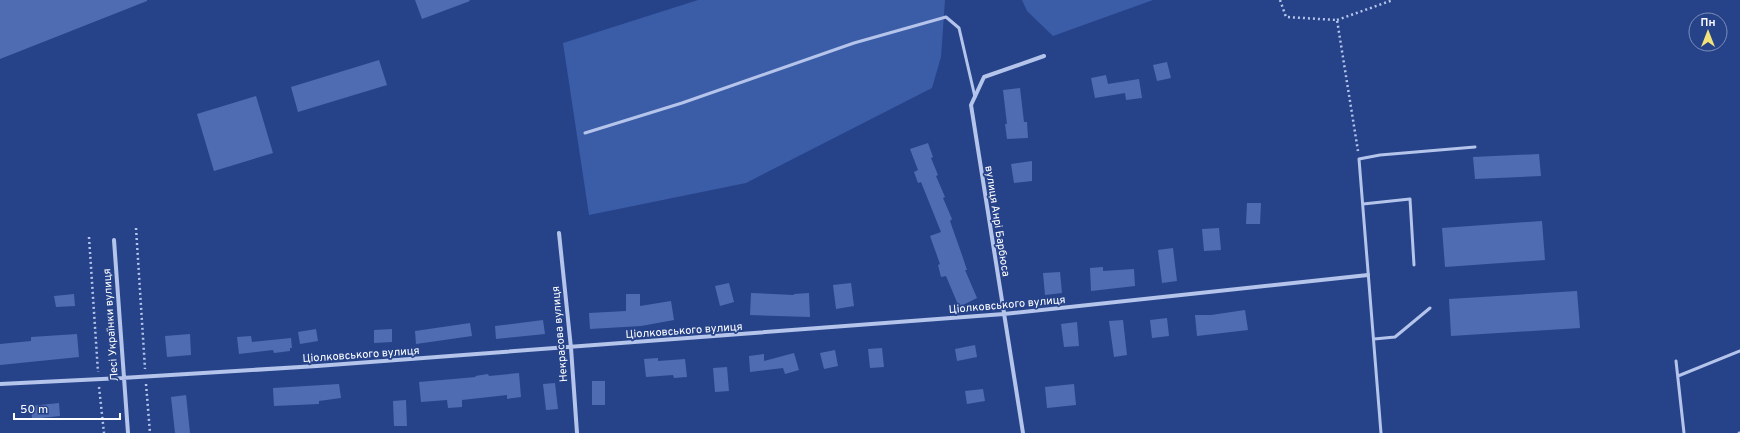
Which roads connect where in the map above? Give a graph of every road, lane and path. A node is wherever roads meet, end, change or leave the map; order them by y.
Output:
1 (1280, 0) edge
2 (1393, 0) edge
3 (1337, 20) junction
4 (1044, 56) dead end
5 (975, 97) junction
6 (584, 133) dead end
7 (1475, 147) dead end
8 (1359, 159) junction
9 (1363, 204) junction
10 (136, 228) dead end
11 (559, 233) dead end
12 (90, 237) dead end
13 (114, 240) dead end
14 (1414, 265) dead end
15 (1368, 275) junction
16 (1430, 308) dead end
17 (1004, 314) junction
18 (1374, 339) junction
19 (571, 348) junction
20 (1740, 351) edge
21 (1676, 361) dead end
22 (1678, 376) junction
23 (145, 377) junction
24 (122, 378) junction
25 (99, 379) junction
26 (0, 384) edge
27 (104, 433) edge
28 (128, 433) edge
29 (150, 433) edge
30 (576, 433) edge
31 (1022, 433) edge
32 (1381, 433) edge
33 (1684, 433) edge

1 - 3 path
2 - 3 path
3 - 8 path
4 - 5 street, вулиця Анрі Барбюса
5 - 6 lane
5 - 17 street, вулиця Анрі Барбюса
7 - 8 lane
8 - 9 lane
9 - 14 lane
9 - 15 lane
10 - 23 path
11 - 19 street, Некрасова вулиця
12 - 25 path
13 - 24 street, Лесі Українки вулиця
15 - 17 street, Ціолковського вулиця
15 - 18 lane
16 - 18 lane
17 - 19 street, Ціолковського вулиця
17 - 31 street, вулиця Анрі Барбюса
18 - 32 lane
19 - 23 street, Ціолковського вулиця
19 - 30 street, Некрасова вулиця
20 - 22 lane
21 - 22 lane
22 - 33 lane
23 - 24 street, Ціолковського вулиця
23 - 29 path
24 - 25 street, Ціолковського вулиця
24 - 28 street, Лесі Українки вулиця
25 - 26 street, Ціолковського вулиця
25 - 27 path

